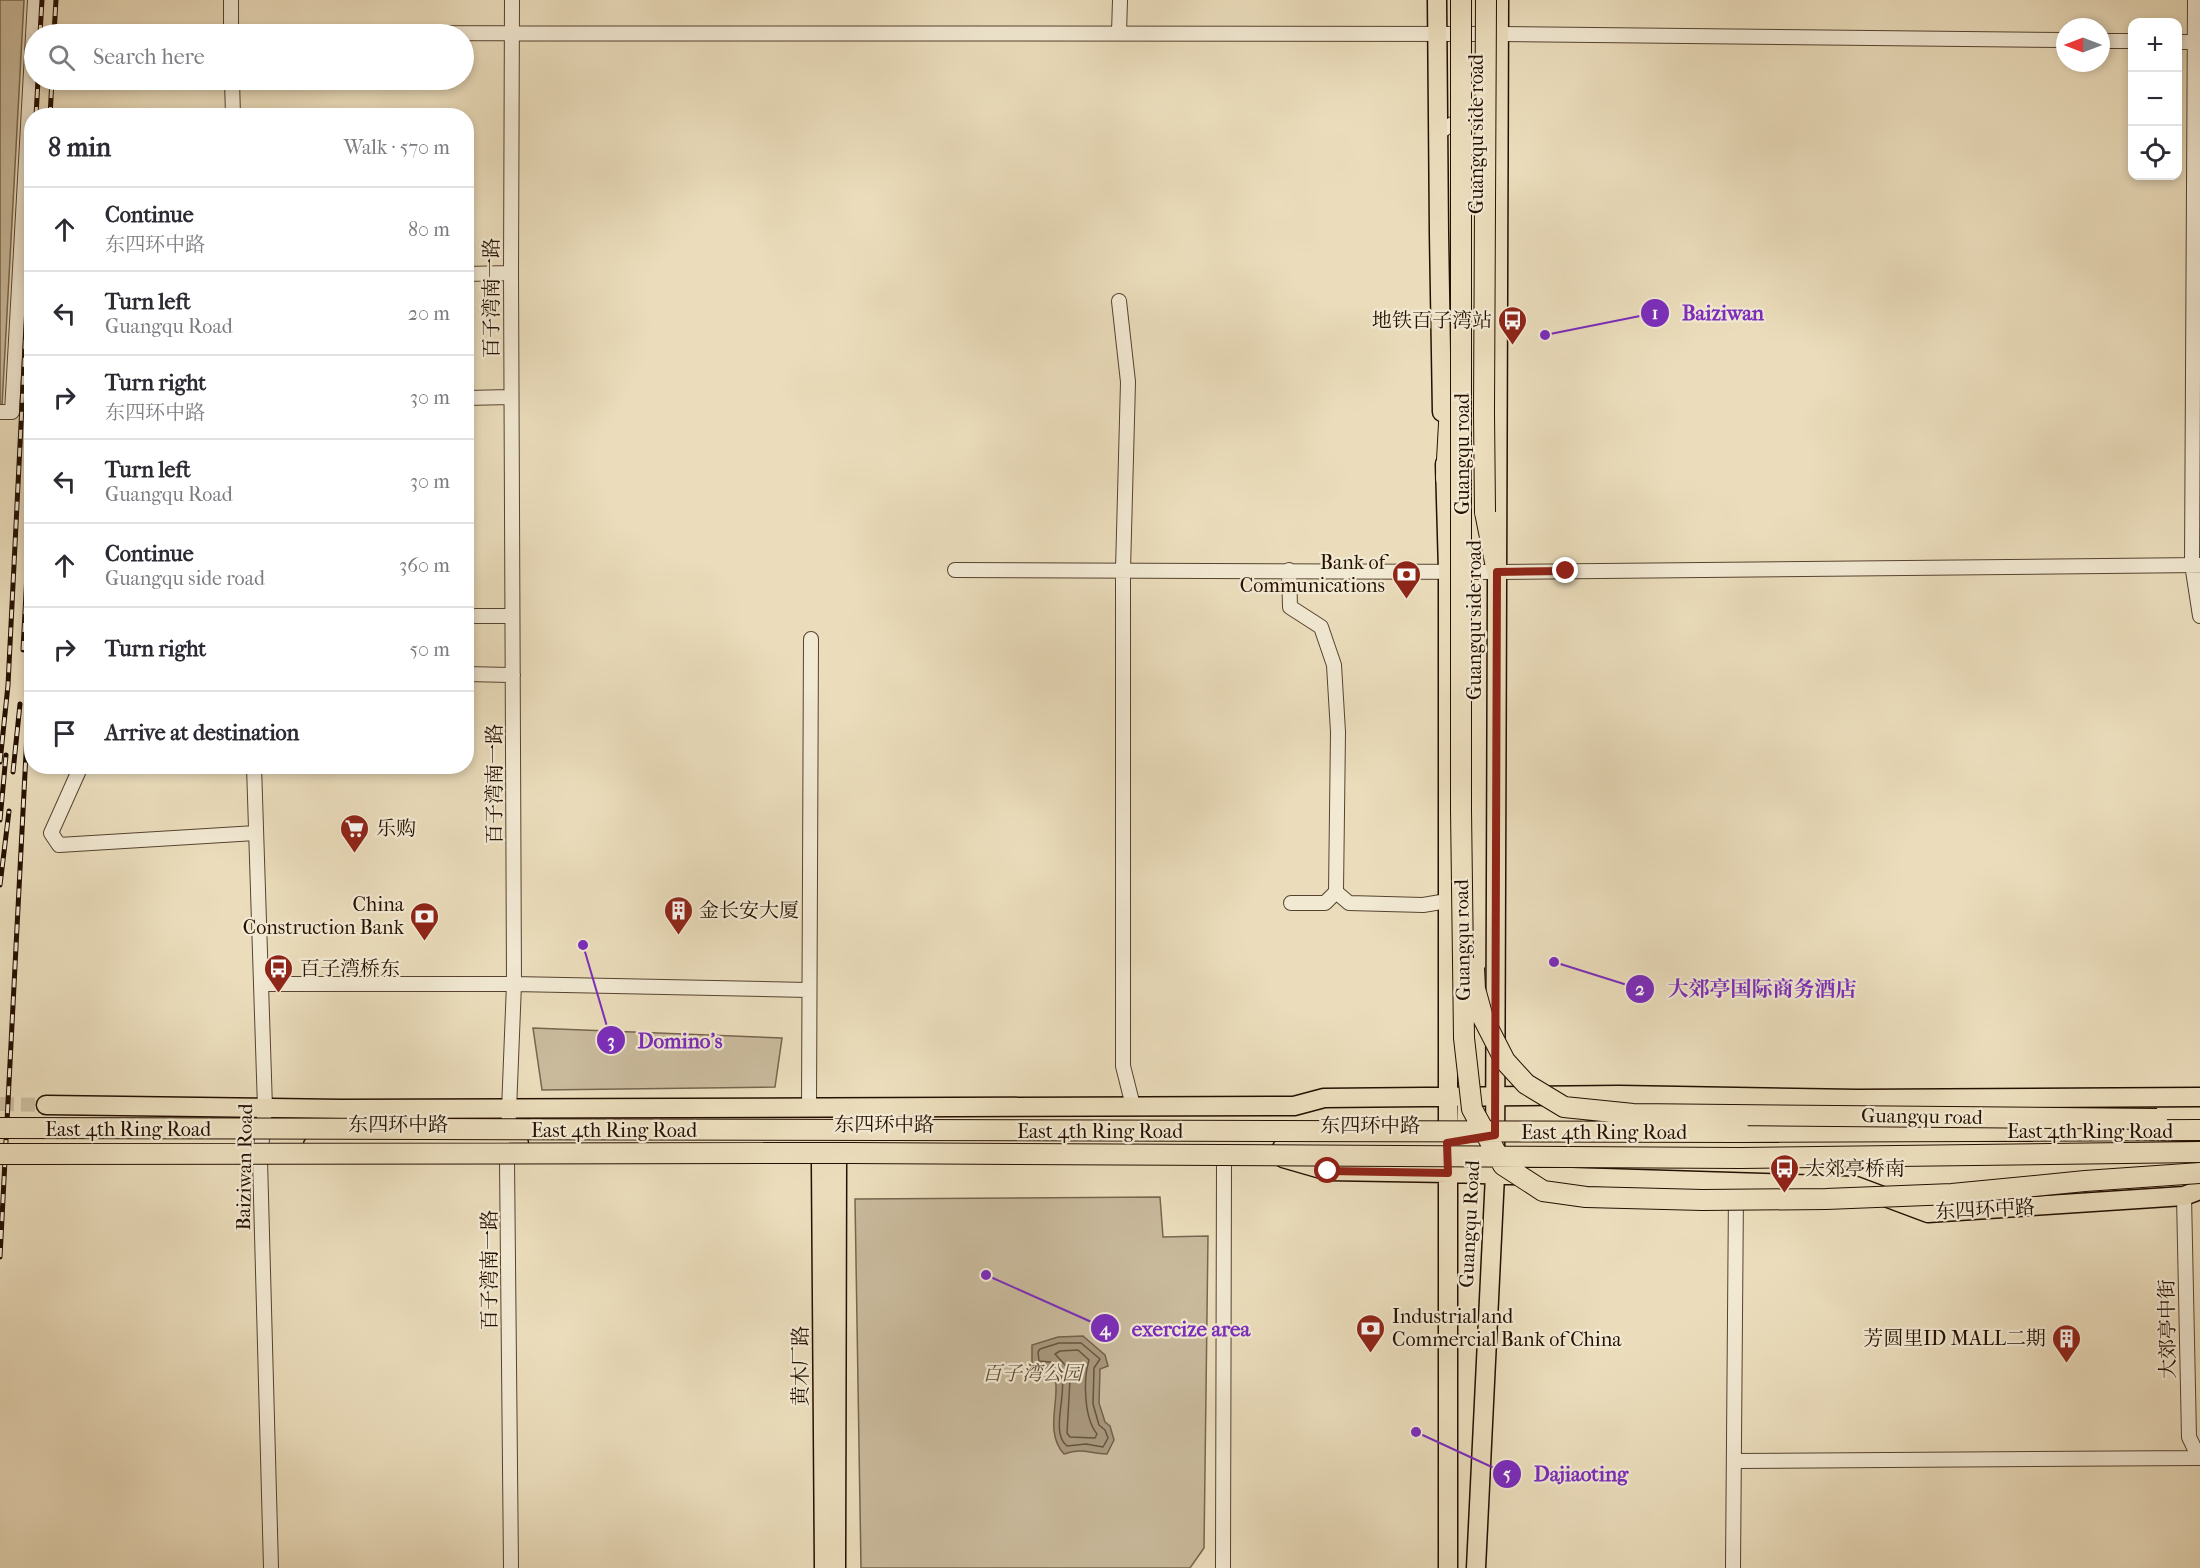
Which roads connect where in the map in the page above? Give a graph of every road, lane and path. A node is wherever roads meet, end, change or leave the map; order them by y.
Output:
1 (35, 0) edge
2 (231, 0) edge
3 (512, 0) edge
4 (1120, 0) edge
5 (1437, 0) edge
6 (1449, 0) edge
7 (1461, 0) edge
8 (1474, 0) edge
9 (1486, 0) edge
10 (1499, 0) edge
11 (2195, 0) edge
12 (34, 24) edge
13 (231, 24) edge
14 (474, 32) edge
15 (512, 32) junction
16 (1119, 33) junction
17 (1437, 34) junction
18 (1499, 34) junction
19 (2056, 40) edge
20 (2110, 41) edge
21 (2128, 41) edge
22 (2182, 42) edge
23 (2198, 42) edge
24 (30, 90) edge
25 (232, 90) edge
26 (29, 108) edge
27 (233, 108) edge
28 (1438, 133) junction
29 (1499, 136) junction
30 (24, 197) edge
31 (511, 273) junction
32 (474, 274) edge
33 (1119, 302) dead end
34 (511, 397) junction
35 (474, 398) edge
36 (0, 412) edge
37 (1446, 478) junction
38 (2196, 564) edge
39 (956, 570) dead end
40 (1123, 570) junction
41 (1289, 570) junction
42 (1448, 571) junction
43 (1497, 572) junction
44 (474, 616) edge
45 (512, 616) junction
46 (2200, 616) edge
47 (811, 639) dead end
48 (474, 674) edge
49 (513, 675) junction
50 (77, 774) edge
51 (254, 774) edge
52 (256, 833) junction
53 (1336, 891) junction
54 (1447, 902) joint
55 (1291, 903) dead end
56 (1448, 976) junction
57 (261, 984) junction
58 (514, 984) junction
59 (808, 990) junction
60 (1466, 1026) junction
61 (1447, 1097) junction
62 (1467, 1097) junction
63 (1494, 1097) junction
64 (2200, 1097) edge
65 (46, 1105) tunnel mouth
66 (1133, 1106) junction
67 (1294, 1106) junction
68 (809, 1107) junction
69 (264, 1115) junction
70 (509, 1115) junction
71 (2200, 1124) edge
72 (1258, 1125) junction
73 (0, 1128) edge
74 (2200, 1130) edge
75 (1352, 1134) junction
76 (1447, 1134) junction
77 (1468, 1134) junction
78 (1495, 1135) junction
79 (1258, 1149) junction
80 (2200, 1152) edge
81 (508, 1153) junction
82 (0, 1154) edge
83 (261, 1154) junction
84 (1224, 1162) junction
85 (1295, 1162) junction
86 (829, 1163) junction
87 (1448, 1173) junction
88 (2200, 1173) edge
89 (1495, 1174) junction
90 (1736, 1183) junction
91 (2192, 1193) edge
92 (2200, 1458) edge
93 (1734, 1461) junction
94 (272, 1568) edge
95 (511, 1568) edge
96 (824, 1568) edge
97 (836, 1568) edge
98 (1223, 1568) edge
99 (1448, 1568) edge
100 (1476, 1568) edge
101 (1733, 1568) edge

1 - 12 street
2 - 13 street
3 - 15 street, 百子湾南一路
4 - 16 street
5 - 17 main road, Guangqu side road
6 - 37 highway
7 - 88 highway, Guangqu road, bridge
8 - 71 highway, Guangqu road, bridge
9 - 43 highway, bridge
10 - 18 main road, Guangqu side road
11 - 23 street
14 - 15 street
15 - 16 street
15 - 31 street, 百子湾南一路
16 - 17 street
17 - 18 street
17 - 28 main road, Guangqu side road
18 - 19 street
18 - 29 main road, Guangqu side road
20 - 21 street
22 - 23 street
23 - 38 street
24 - 26 street
25 - 27 street
28 - 29 street
28 - 37 main road, Guangqu side road
29 - 43 main road, Guangqu side road
30 - 36 street
31 - 32 street
31 - 34 street, 百子湾南一路
33 - 40 street
34 - 35 street
34 - 45 street, 百子湾南一路
37 - 42 main road, Guangqu side road
38 - 43 street
38 - 46 street
39 - 40 street
40 - 41 street
40 - 66 street
41 - 42 street
41 - 53 street
42 - 43 street
42 - 56 main road, Guangqu side road
43 - 63 main road, Guangqu side road
44 - 45 street
45 - 49 street, 百子湾南一路
47 - 59 street
48 - 49 street
49 - 58 street, 百子湾南一路
50 - 52 street
51 - 52 street, Baiziwan Road
52 - 57 street, Baiziwan Road
53 - 54 street
53 - 55 street
54 - 60 main road
56 - 60 main road
56 - 61 main road, Guangqu side road
57 - 58 street
57 - 69 street, Baiziwan Road
58 - 59 street
58 - 70 street, 百子湾南一路
59 - 68 street
60 - 62 main road
61 - 62 main road, 东四环中路
61 - 67 main road, 东四环中路
61 - 76 main road, Guangqu Road
62 - 63 main road, 东四环中路
62 - 77 main road
63 - 64 main road, 东四环中路
63 - 78 main road, Guangqu Road
65 - 69 main road, 东四环中路
66 - 67 main road, 东四环中路
66 - 68 main road, 东四环中路
67 - 72 main road
68 - 70 main road, 东四环中路
69 - 70 main road, 东四环中路
69 - 83 street, Baiziwan Road
69 - 83 main road, 东四环中路
70 - 72 main road, 东四环中路
70 - 81 street, 百子湾南一路
72 - 75 main road, 东四环中路
73 - 74 highway, East 4th Ring Road, bridge
75 - 76 main road, 东四环中路
75 - 79 main road, 东四环中路
76 - 77 main road, 东四环中路
76 - 87 main road, Guangqu Road
77 - 78 main road, 东四环中路
77 - 89 main road
78 - 89 main road, Guangqu Road
79 - 81 main road, 东四环中路
79 - 85 main road
80 - 82 highway, East 4th Ring Road, bridge
81 - 83 main road, 东四环中路
81 - 86 street, 东四环中路
81 - 95 street, 百子湾南一路
83 - 94 street, Baiziwan Road
84 - 85 street, 东四环中路
84 - 86 street, 东四环中路
84 - 98 street
85 - 87 main road, 东四环中路
86 - 96 main road, 黄木厂路
86 - 97 main road
87 - 89 main road, 东四环中路
87 - 99 main road, Guangqu Road
89 - 90 main road, 东四环中路
89 - 100 main road, Guangqu Road
90 - 91 main road, 东四环中路
90 - 93 street
91 - 92 street, 大郊亭中街
92 - 93 street
93 - 101 street

